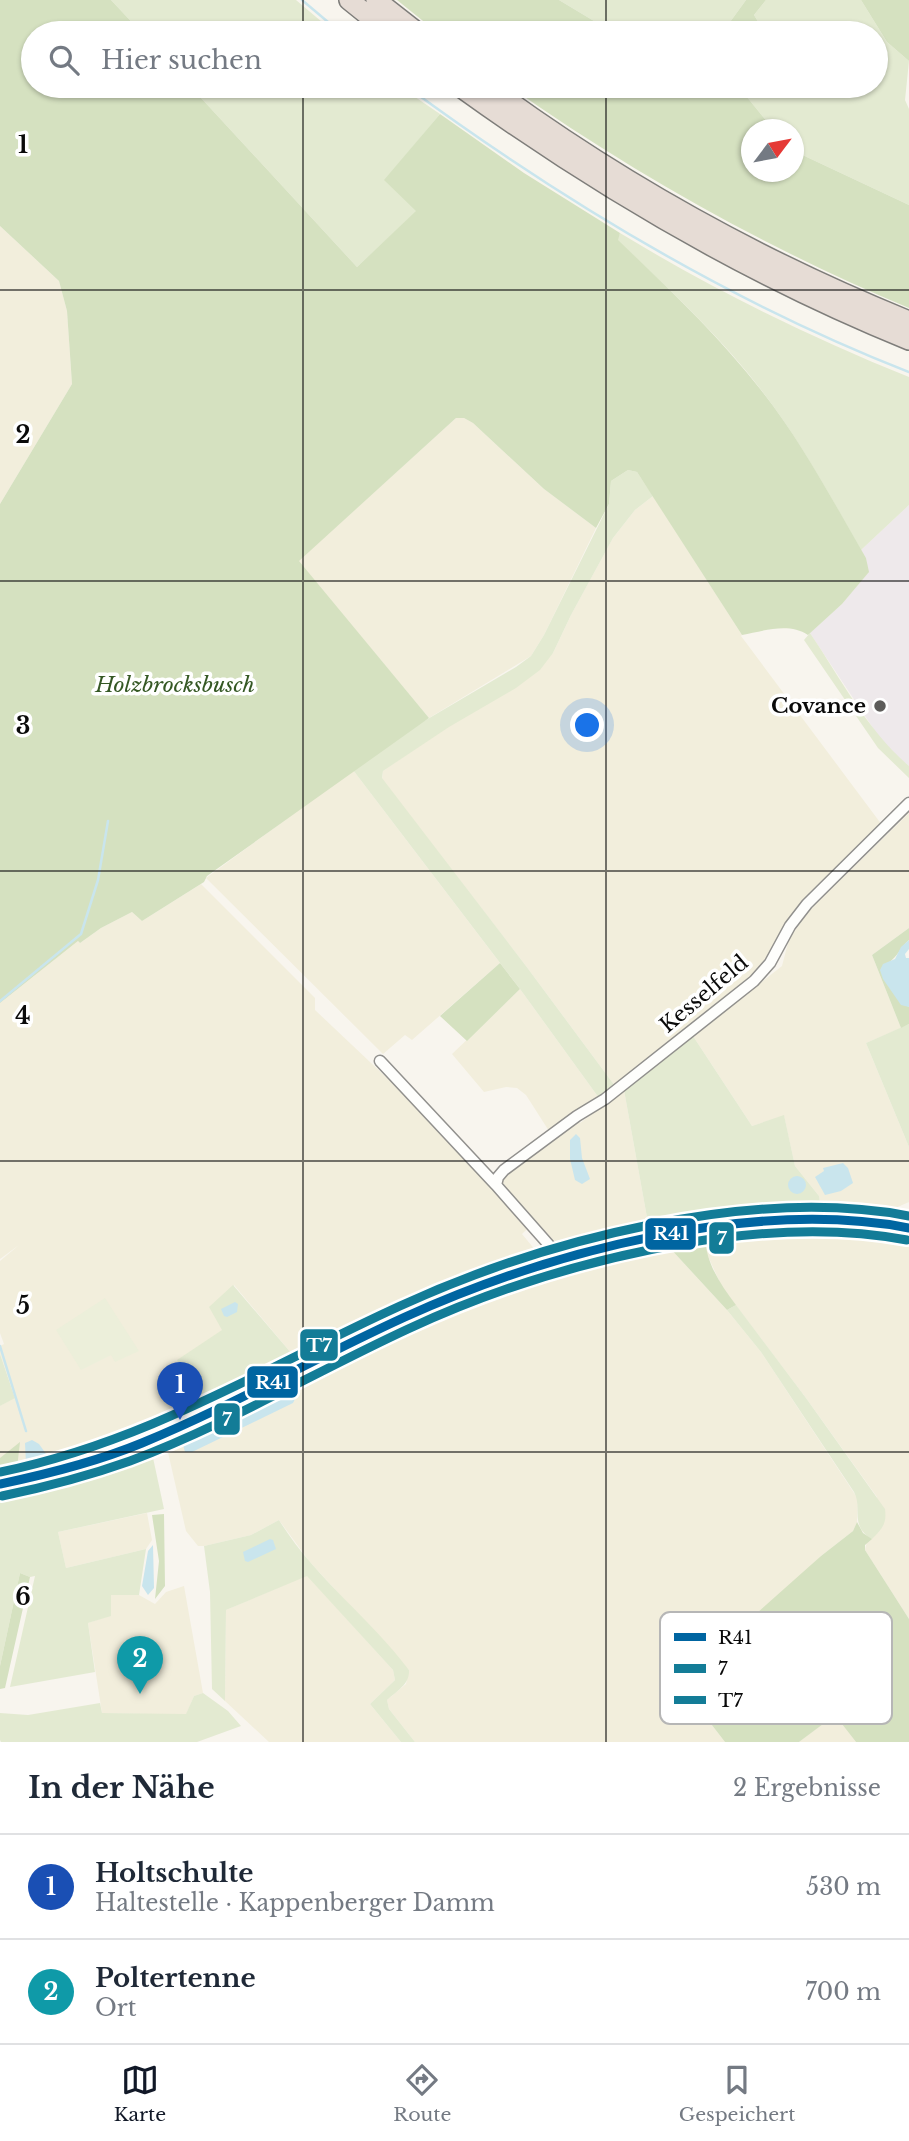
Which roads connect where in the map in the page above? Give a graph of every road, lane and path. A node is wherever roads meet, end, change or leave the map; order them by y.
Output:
1 (349, 0) edge
2 (376, 0) edge
3 (375, 21) edge
4 (403, 21) edge
5 (477, 98) edge
6 (506, 98) edge
7 (909, 321) edge
8 (909, 340) edge
9 (909, 803) edge
10 (380, 1061) dead end
11 (496, 1185) junction
12 (909, 1228) edge
13 (557, 1261) junction
14 (0, 1485) edge

1 - 3 highway
2 - 4 highway
5 - 8 highway
6 - 7 highway
9 - 11 street, Kesselfeld
10 - 11 street
11 - 13 street
12 - 13 main road
13 - 14 main road

